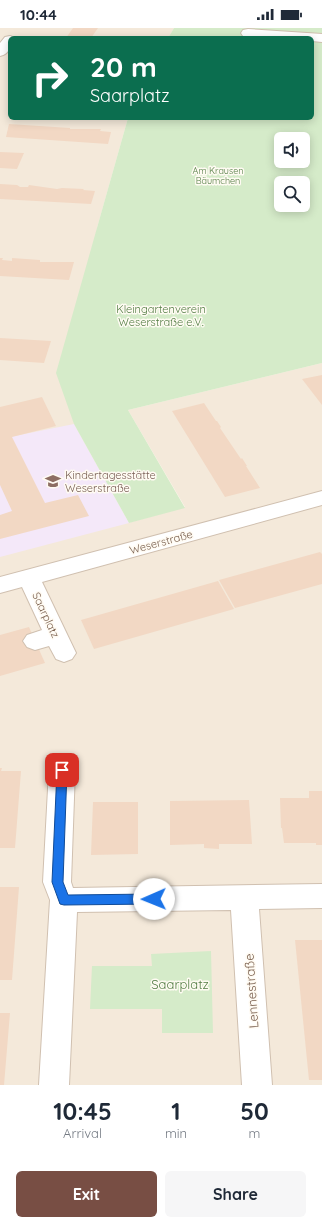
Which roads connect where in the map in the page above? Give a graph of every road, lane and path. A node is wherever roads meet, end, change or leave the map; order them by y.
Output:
1 (20, 28) edge
2 (248, 33) dead end
3 (13, 36) edge
4 (292, 36) edge
5 (8, 43) edge
6 (0, 52) edge
7 (322, 498) edge
8 (29, 577) junction
9 (0, 585) edge
10 (52, 643) dead end
11 (62, 770) dead end
12 (322, 896) edge
13 (244, 897) junction
14 (64, 900) junction
15 (54, 1085) edge
16 (257, 1085) edge

1 - 3 street
2 - 4 street
5 - 6 street
7 - 8 street, Weserstraße
8 - 9 street, Weserstraße
8 - 10 street, Saarplatz
11 - 14 street
12 - 13 street
13 - 14 street
13 - 16 street, Lennestraße
14 - 15 street

